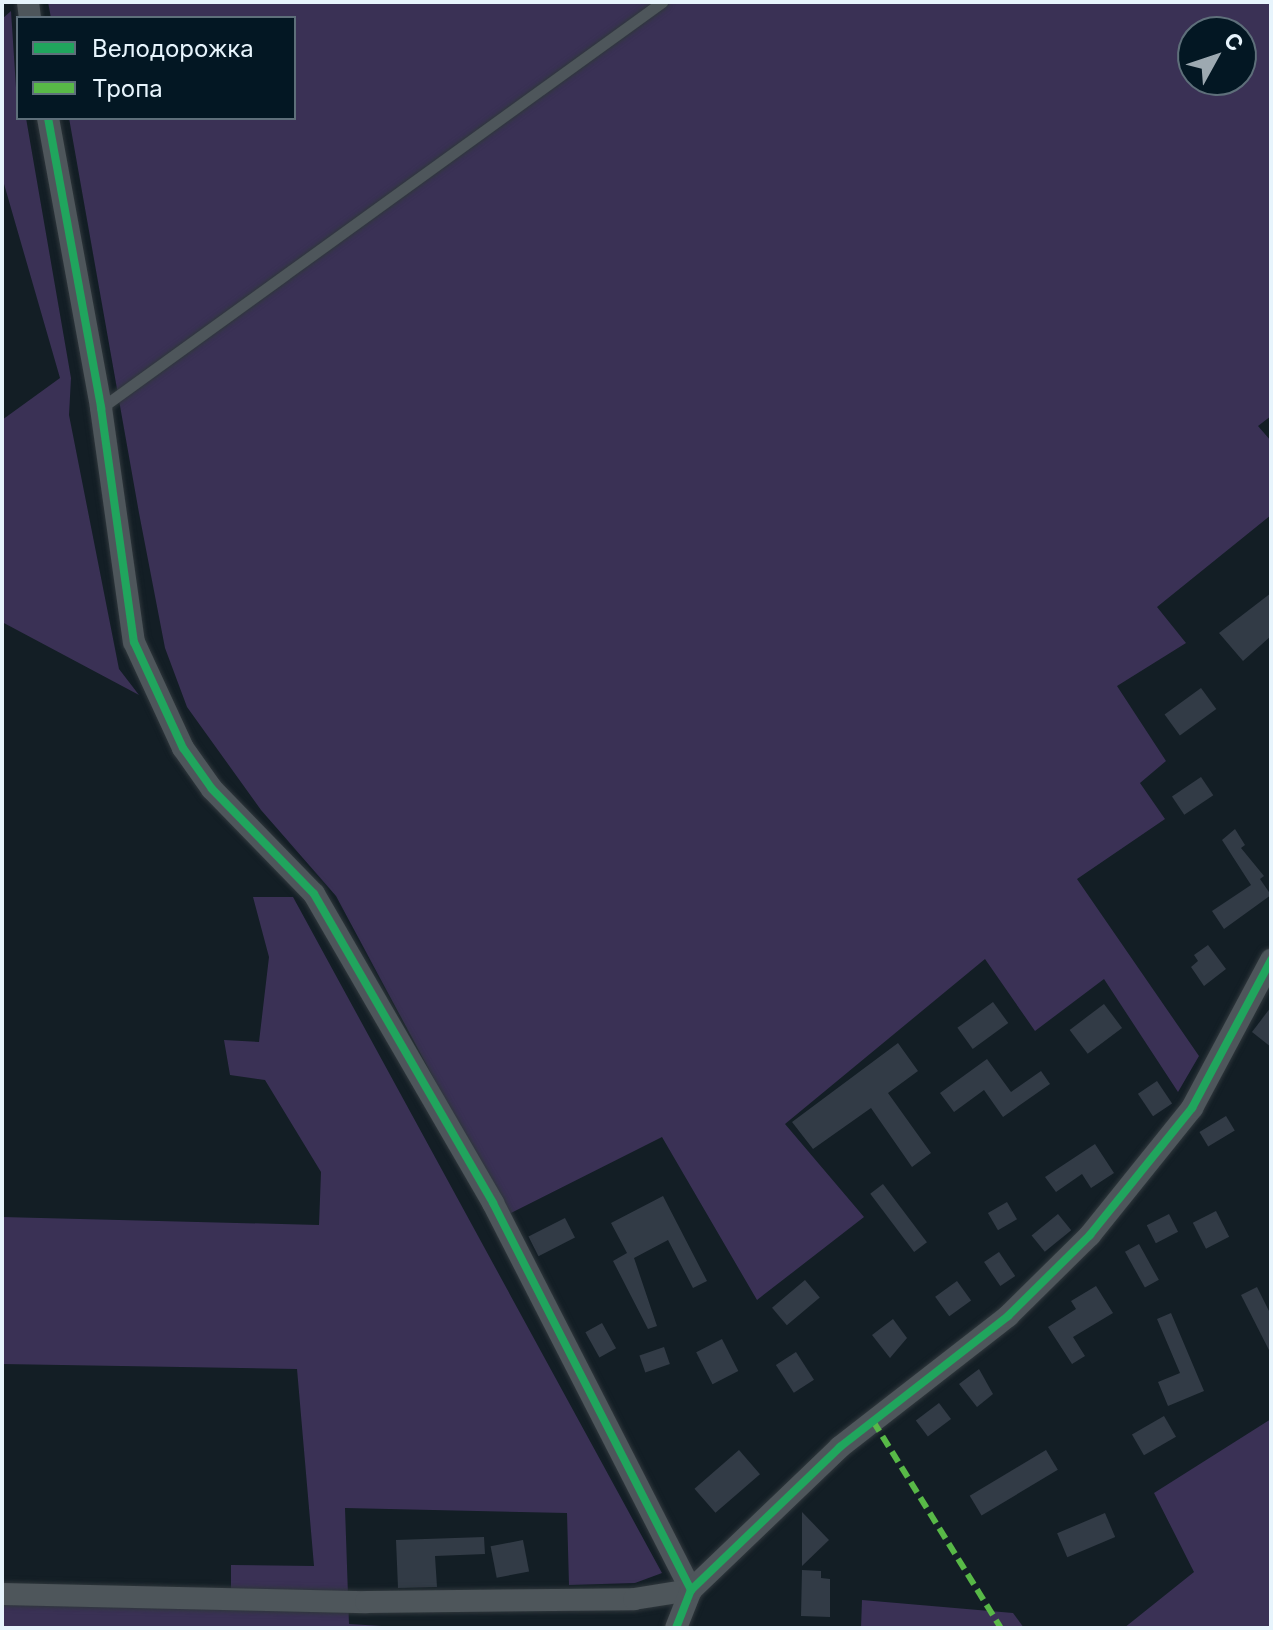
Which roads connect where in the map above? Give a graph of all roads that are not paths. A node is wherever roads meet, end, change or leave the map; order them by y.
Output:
1 (662, 2) edge
2 (48, 120) edge
3 (101, 408) junction
4 (1271, 960) edge
5 (691, 1590) junction
6 (2, 1594) edge
7 (676, 1628) edge

1 - 3 lane
2 - 3 street
3 - 5 street
4 - 5 street
5 - 6 street
5 - 7 street

